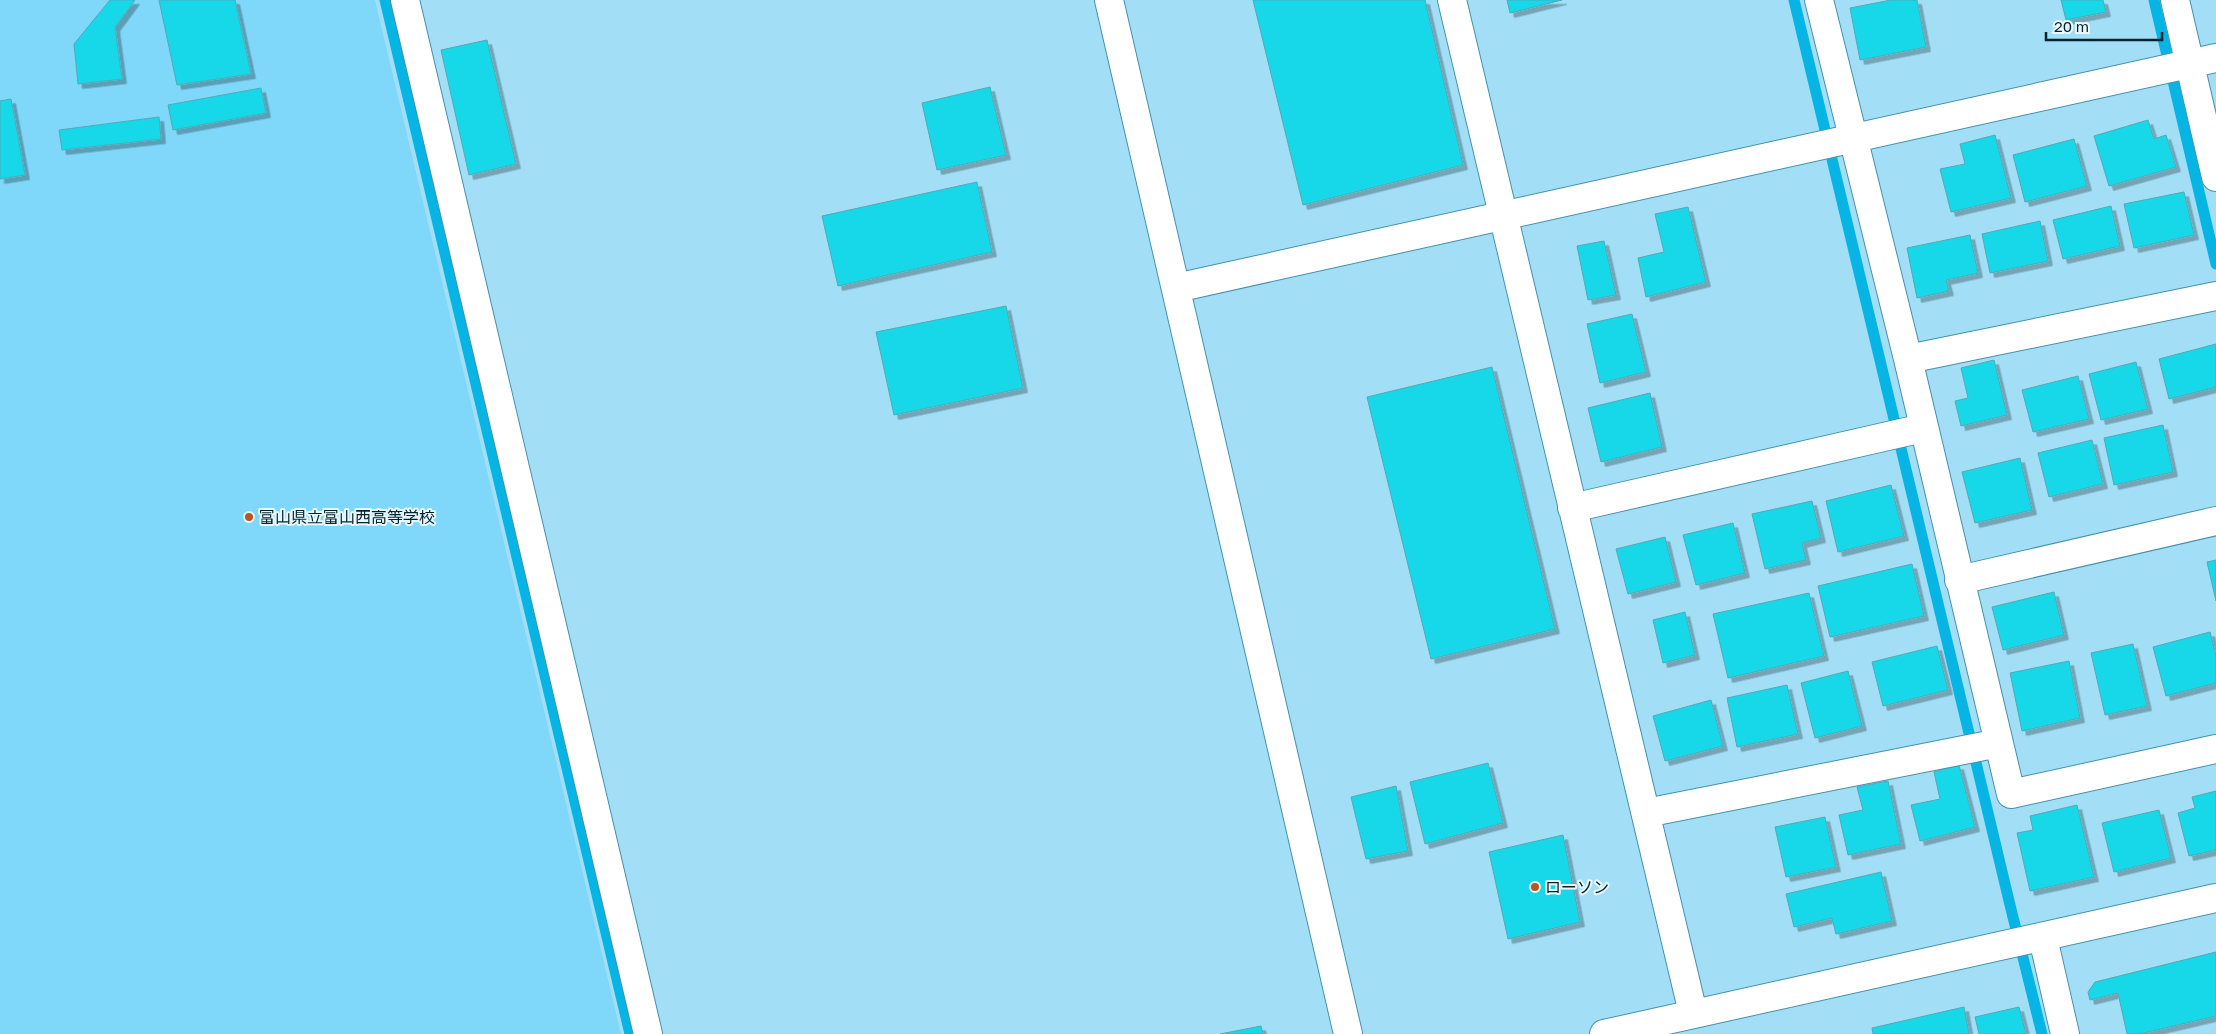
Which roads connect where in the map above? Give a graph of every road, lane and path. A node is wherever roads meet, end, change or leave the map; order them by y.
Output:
1 (405, 0) edge
2 (1109, 0) edge
3 (1452, 0) edge
4 (1819, 0) edge
5 (2175, 0) edge
6 (2216, 58) edge
7 (2189, 64) junction
8 (1852, 138) junction
9 (2216, 178) edge
10 (1503, 218) junction
11 (1176, 288) junction
12 (2216, 296) edge
13 (1908, 360) junction
14 (1923, 428) junction
15 (1572, 508) junction
16 (2216, 521) edge
17 (1959, 580) junction
18 (1999, 743) junction
19 (2216, 749) edge
20 (1646, 813) junction
21 (2216, 898) edge
22 (2043, 938) junction
23 (1693, 1013) junction
24 (648, 1034) edge
25 (1348, 1034) edge
26 (1604, 1034) edge
27 (2065, 1034) edge

1 - 24 street
2 - 11 street
3 - 10 street
4 - 8 street
5 - 7 street
6 - 7 street
7 - 8 street
7 - 9 street
8 - 10 street
8 - 13 street
10 - 11 street
10 - 15 street
11 - 25 street
12 - 13 street
13 - 14 street
14 - 15 street
14 - 17 street
15 - 20 street
16 - 17 street
17 - 18 street
18 - 19 street
18 - 20 street
20 - 23 street
21 - 22 street
22 - 23 street
22 - 27 street
23 - 26 street

